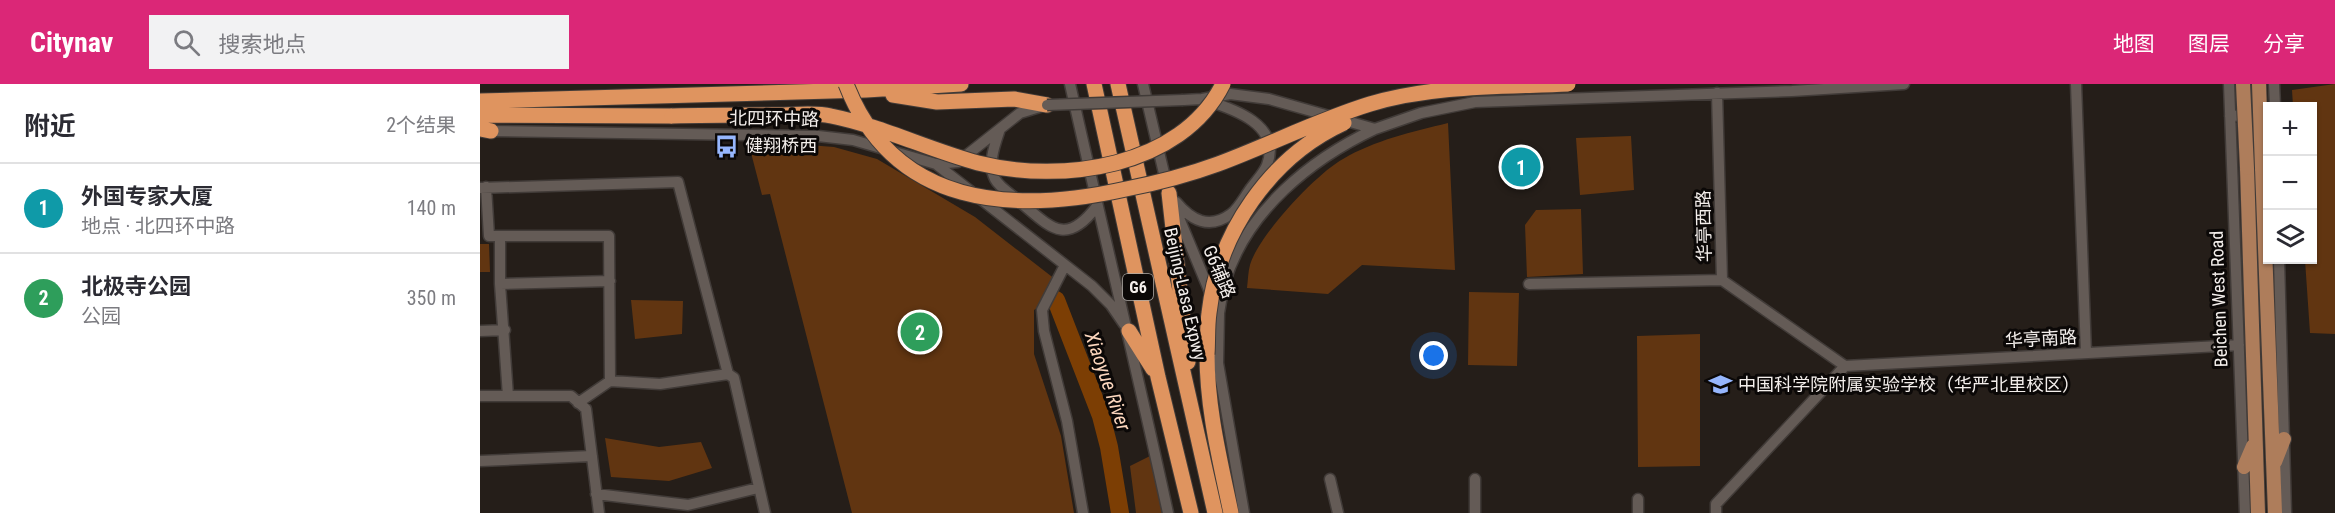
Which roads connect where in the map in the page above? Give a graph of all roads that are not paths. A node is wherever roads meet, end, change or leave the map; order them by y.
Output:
1 (846, 84) edge
2 (961, 84) edge
3 (1070, 84) edge
4 (1094, 84) edge
5 (1118, 84) edge
6 (1143, 84) edge
7 (1223, 84) edge
8 (1568, 84) edge
9 (1904, 84) edge
10 (2076, 84) edge
11 (2229, 84) edge
12 (2243, 84) edge
13 (2259, 84) edge
14 (2274, 84) edge
15 (1470, 88) junction
16 (866, 90) junction
17 (1717, 93) junction
18 (1202, 99) junction
19 (480, 101) edge
20 (2274, 102) edge
21 (1047, 105) junction
22 (2263, 114) edge
23 (480, 115) edge
24 (2230, 116) junction
25 (1000, 129) junction
26 (1375, 129) junction
27 (484, 131) edge
28 (936, 164) junction
29 (483, 187) edge
30 (1169, 193) junction
31 (1097, 206) junction
32 (489, 236) edge
33 (2279, 264) edge
34 (1065, 265) junction
35 (1722, 280) junction
36 (610, 281) junction
37 (500, 284) junction
38 (1529, 284) dead end
39 (1219, 314) junction
40 (504, 330) junction
41 (480, 331) edge
42 (1129, 331) junction
43 (2239, 345) junction
44 (2086, 353) junction
45 (1845, 366) junction
46 (728, 374) junction
47 (1158, 377) junction
48 (610, 381) junction
49 (480, 396) edge
50 (508, 396) junction
51 (578, 403) junction
52 (2284, 439) junction
53 (2255, 441) junction
54 (1198, 442) junction
55 (592, 456) junction
56 (480, 461) edge
57 (2244, 467) junction
58 (2273, 467) junction
59 (1330, 479) dead end
60 (1475, 479) dead end
61 (758, 488) junction
62 (596, 494) junction
63 (1638, 499) dead end
64 (599, 513) edge
65 (765, 513) edge
66 (1083, 513) edge
67 (1168, 513) edge
68 (1189, 513) edge
69 (1215, 513) edge
70 (1231, 513) edge
71 (1244, 513) edge
72 (1338, 513) edge
73 (1475, 513) edge
74 (1638, 513) edge
75 (1716, 513) edge
76 (2245, 513) edge
77 (2258, 513) edge
78 (2275, 513) edge
79 (2286, 513) edge

1 - 15 highway, bridge
2 - 16 highway
3 - 31 street
4 - 47 highway, G6
5 - 54 highway, Beijing-Lasa Expwy / G6
6 - 30 street, G6辅路
7 - 23 highway, bridge
8 - 15 highway, bridge
9 - 17 street
10 - 44 street
11 - 24 street, Beichen West Road
12 - 53 main road, Beichen West Road, bridge
13 - 58 main road, bridge
14 - 20 street
15 - 70 highway, bridge
16 - 19 highway
16 - 21 highway
17 - 26 street
17 - 35 street, 华亭西路
18 - 21 street, 北四环中路, bridge
18 - 26 street
18 - 30 street
21 - 25 street, 北四环中路
22 - 24 street
24 - 43 street, Beichen West Road
25 - 28 street, 北四环中路
25 - 31 street
26 - 39 street
27 - 28 street, 北四环中路
28 - 34 street
29 - 32 street
29 - 46 street
30 - 39 street, G6辅路
30 - 54 highway
31 - 42 street
32 - 36 street
32 - 37 street
33 - 52 street
34 - 42 street
34 - 66 street
35 - 38 street
35 - 45 street, 华亭西路
36 - 37 street
36 - 48 street
37 - 40 street
39 - 71 street, G6辅路
40 - 41 street
40 - 50 street
42 - 47 highway
42 - 67 street
43 - 44 street, 华亭南路
43 - 57 street, Beichen West Road
44 - 45 street, 华亭南路
45 - 75 street
46 - 48 street
46 - 61 street
47 - 68 highway, G6
48 - 51 street
49 - 50 street
50 - 51 street
51 - 55 street
52 - 58 main road
52 - 79 street
53 - 57 main road
53 - 77 main road, Beichen West Road
54 - 69 highway, Beijing-Lasa Expwy / G6
55 - 56 street
55 - 62 street
57 - 76 street, Beichen West Road
58 - 78 main road
59 - 72 street
60 - 73 street
61 - 62 street
61 - 65 street
62 - 64 street
63 - 74 street

